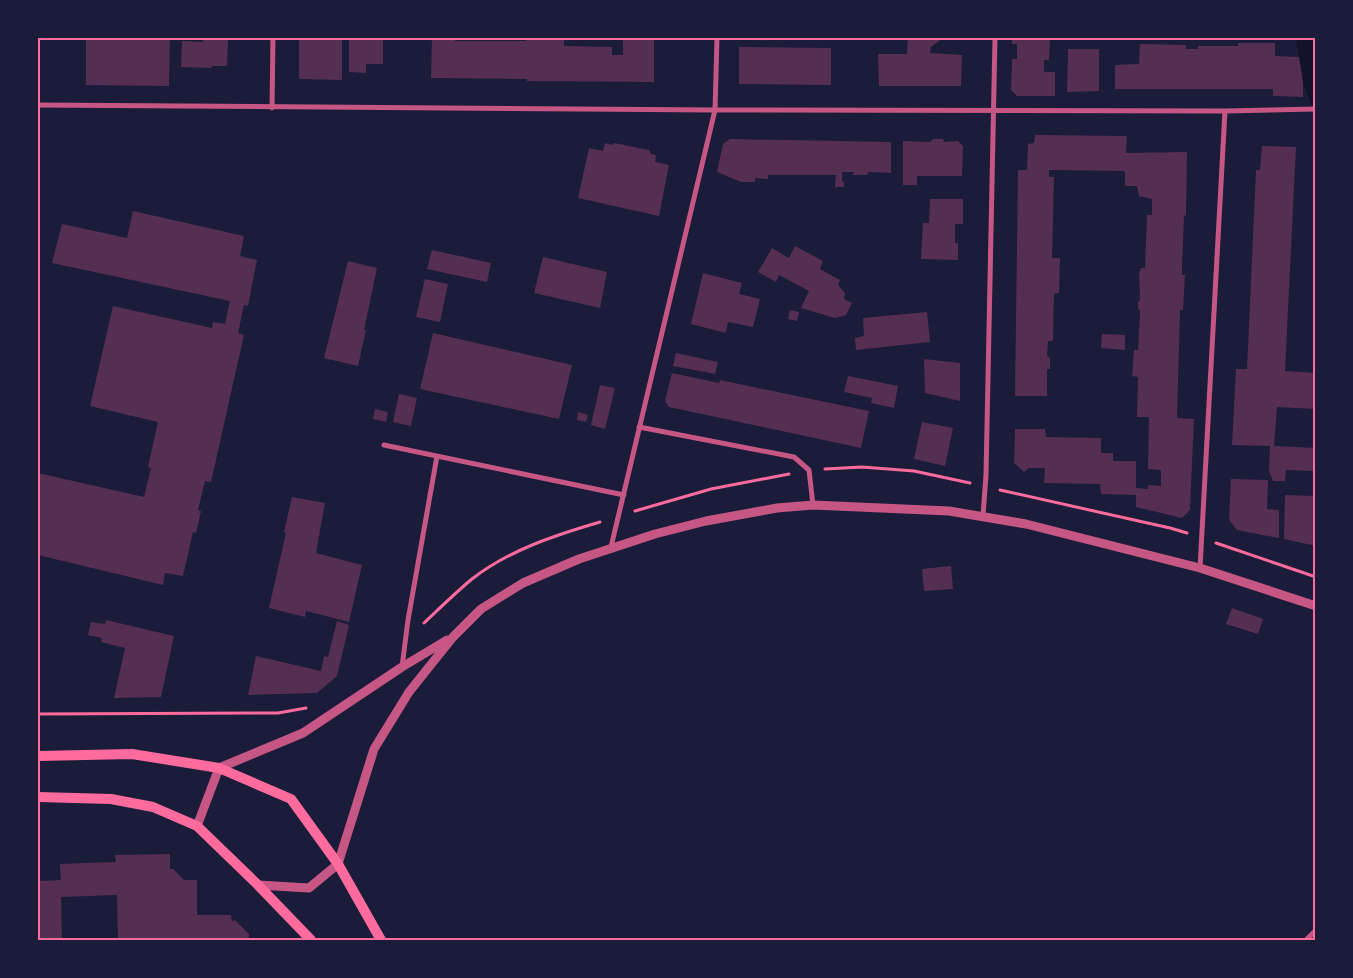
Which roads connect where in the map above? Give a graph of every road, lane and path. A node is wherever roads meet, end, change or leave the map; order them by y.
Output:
1 (273, 38) edge
2 (717, 38) edge
3 (995, 38) edge
4 (38, 105) edge
5 (272, 108) junction
6 (1316, 109) edge
7 (715, 110) junction
8 (994, 110) junction
9 (1225, 111) junction
10 (639, 427) junction
11 (384, 445) dead end
12 (437, 456) junction
13 (809, 470) junction
14 (986, 487) junction
15 (624, 495) junction
16 (812, 505) junction
17 (619, 516) junction
18 (983, 516) junction
19 (1202, 538) junction
20 (611, 547) junction
21 (1200, 568) junction
22 (1316, 577) edge
23 (1316, 606) edge
24 (453, 637) junction
25 (405, 640) junction
26 (402, 667) junction
27 (309, 708) dead end
28 (38, 714) edge
29 (38, 756) edge
30 (219, 768) junction
31 (38, 797) edge
32 (197, 826) junction
33 (338, 864) junction
34 (258, 885) junction
35 (1316, 930) edge
36 (310, 940) edge
37 (381, 940) edge
38 (1306, 940) edge

1 - 5 street
2 - 7 street
3 - 8 street
4 - 5 street
5 - 7 street
6 - 9 street
7 - 8 street
7 - 10 street
8 - 9 street
8 - 14 street
9 - 19 street
10 - 13 street
10 - 15 street
11 - 12 street
12 - 15 street
12 - 25 street
13 - 14 path
13 - 16 street
13 - 17 path
14 - 18 street
14 - 19 path
15 - 17 street
16 - 18 street
16 - 20 street
17 - 20 street
17 - 25 path
18 - 21 street
19 - 21 street
19 - 22 path
20 - 24 street
21 - 23 street
24 - 26 street
24 - 33 street
25 - 26 street
26 - 30 street
27 - 28 path
29 - 30 main road
30 - 32 street
30 - 33 main road
31 - 32 main road
32 - 34 main road
33 - 34 street
33 - 37 main road
34 - 36 main road
35 - 38 street

